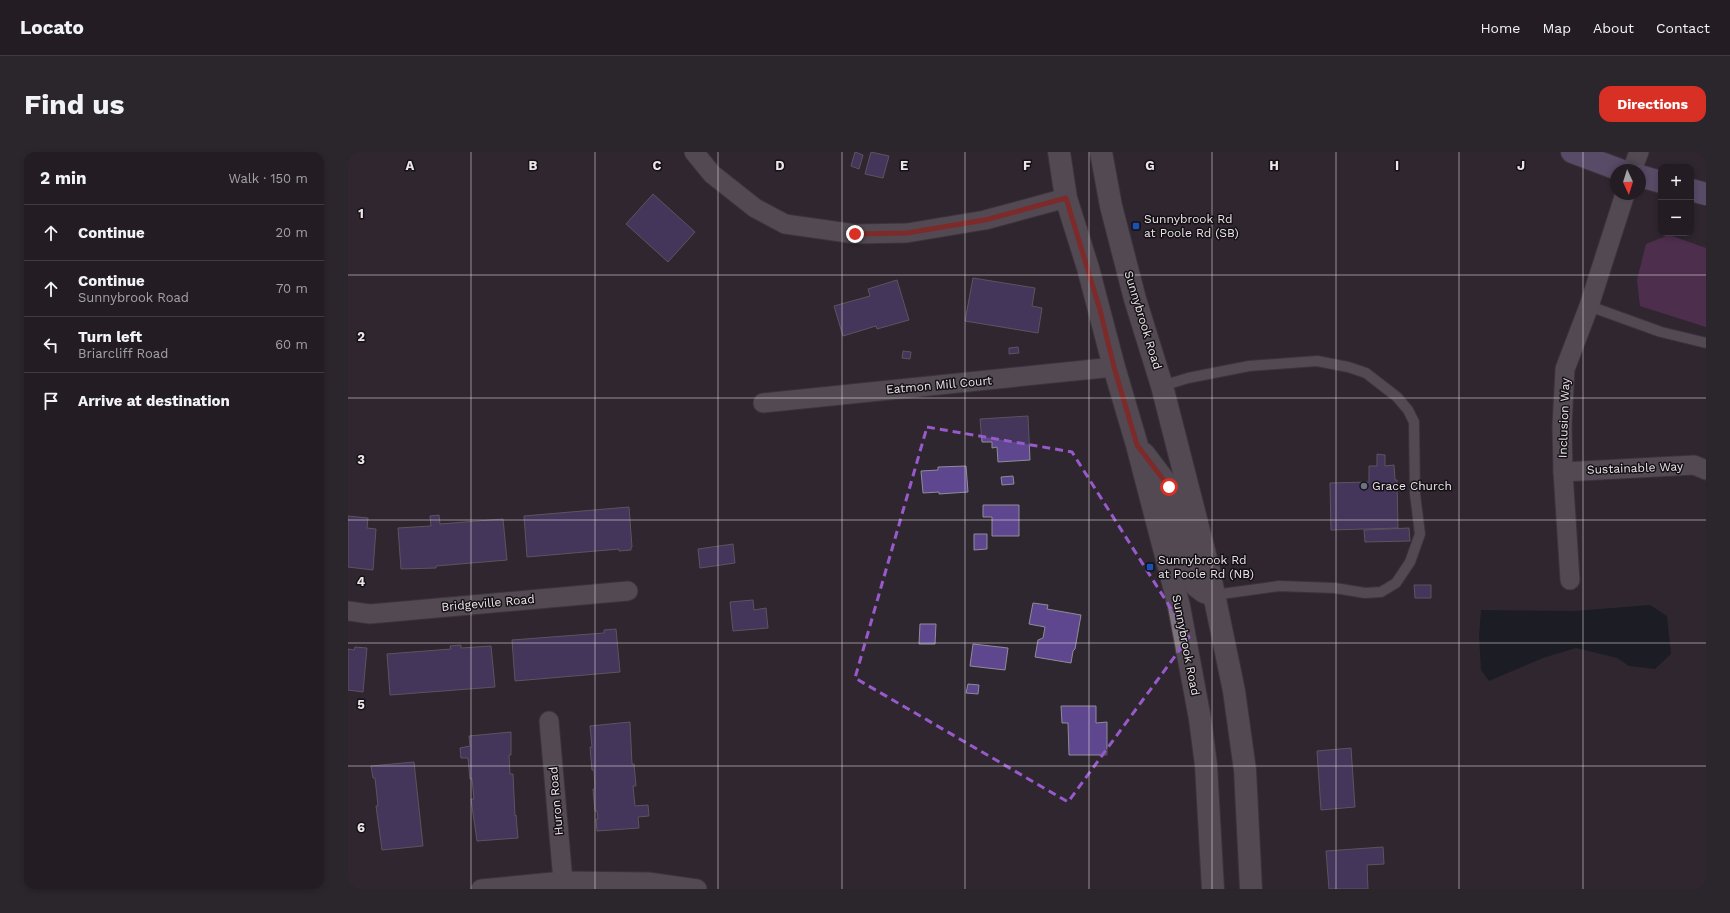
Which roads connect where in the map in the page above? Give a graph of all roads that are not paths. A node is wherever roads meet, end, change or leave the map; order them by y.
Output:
1 (694, 152) edge
2 (1059, 152) edge
3 (1101, 152) edge
4 (1572, 152) edge
5 (1639, 152) edge
6 (1634, 164) edge
7 (1610, 166) edge
8 (1646, 178) edge
9 (1658, 181) edge
10 (1694, 191) edge
11 (1706, 194) edge
12 (1066, 198) junction
13 (1623, 200) edge
14 (1589, 306) junction
15 (1706, 342) edge
16 (1114, 367) junction
17 (1162, 386) junction
18 (763, 403) dead end
19 (1137, 445) junction
20 (1706, 470) edge
21 (1562, 472) junction
22 (1570, 580) dead end
23 (628, 590) dead end
24 (1214, 595) junction
25 (348, 611) edge
26 (550, 721) dead end
27 (563, 881) junction
28 (534, 887) edge
29 (481, 889) edge
30 (697, 889) edge
31 (1212, 889) edge
32 (1251, 889) edge

1 - 12 street
2 - 12 main road, Sunnybrook Road
3 - 17 main road, Sunnybrook Road
4 - 7 main road
5 - 6 street
8 - 9 main road
10 - 11 main road
12 - 16 main road, Sunnybrook Road
13 - 14 street, Inclusion Way
14 - 15 lane
14 - 21 street, Inclusion Way
16 - 18 street, Eatmon Mill Court
16 - 19 main road, Sunnybrook Road
17 - 24 main road, Sunnybrook Road
17 - 24 lane
19 - 24 main road
19 - 31 main road, Sunnybrook Road
20 - 21 street, Sustainable Way
21 - 22 street, Inclusion Way
23 - 25 street, Bridgeville Road
24 - 32 main road, Sunnybrook Road
26 - 27 street, Huron Road
27 - 28 street
27 - 30 street
28 - 29 street

